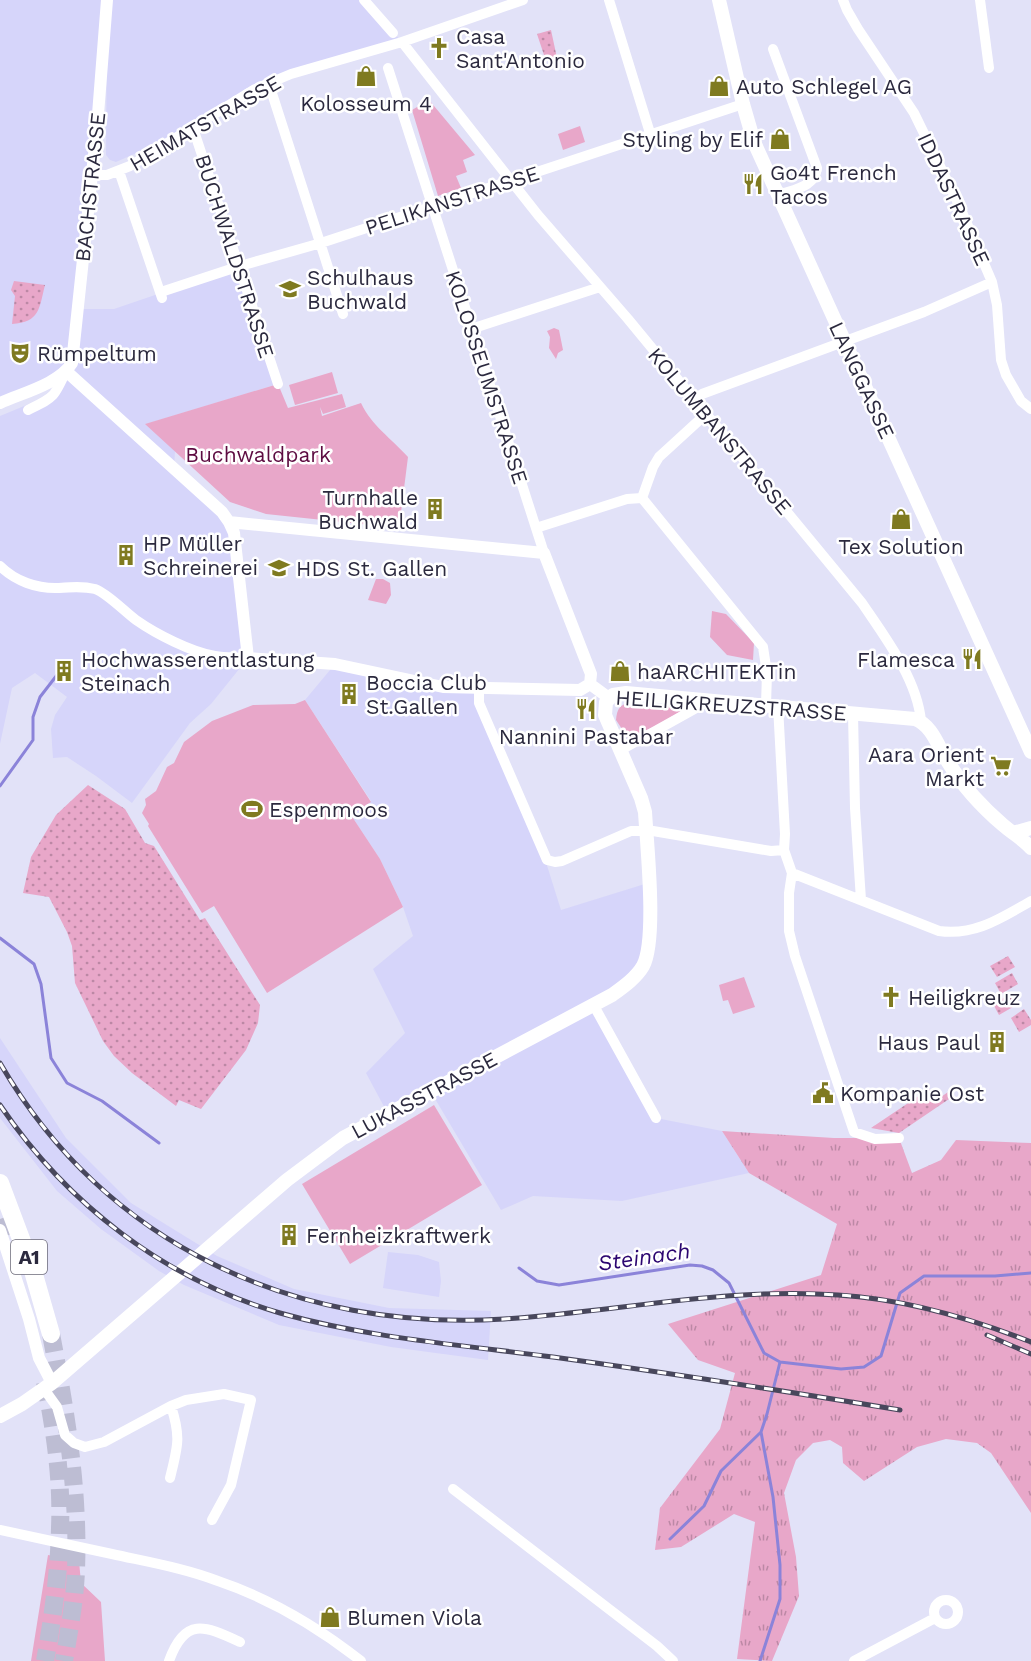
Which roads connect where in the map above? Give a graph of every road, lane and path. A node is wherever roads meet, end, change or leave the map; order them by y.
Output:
1 (107, 0) edge
2 (364, 0) edge
3 (523, 0) edge
4 (609, 0) edge
5 (719, 0) edge
6 (843, 0) edge
7 (980, 0) edge
8 (393, 33) dead end
9 (402, 42) junction
10 (773, 50) dead end
11 (388, 68) dead end
12 (989, 68) dead end
13 (269, 84) junction
14 (743, 104) junction
15 (193, 128) junction
16 (650, 134) junction
17 (119, 171) junction
18 (92, 175) junction
19 (510, 180) junction
20 (779, 195) junction
21 (431, 207) junction
22 (321, 243) junction
23 (240, 267) junction
24 (992, 282) junction
25 (600, 287) junction
26 (343, 314) dead end
27 (471, 329) junction
28 (844, 342) junction
29 (66, 371) junction
30 (278, 384) dead end
31 (695, 400) junction
32 (0, 403) edge
33 (1031, 409) edge
34 (28, 410) dead end
35 (706, 414) junction
36 (642, 498) junction
37 (230, 522) junction
38 (536, 528) junction
39 (544, 553) junction
40 (0, 566) edge
41 (248, 657) junction
42 (590, 684) junction
43 (479, 688) junction
44 (609, 698) junction
45 (709, 701) junction
46 (772, 706) junction
47 (853, 714) junction
48 (921, 721) junction
49 (1030, 747) edge
50 (621, 750) junction
51 (1031, 828) edge
52 (646, 831) junction
53 (1013, 833) junction
54 (1029, 844) edge
55 (784, 850) junction
56 (792, 873) junction
57 (861, 900) junction
58 (1031, 901) edge
59 (593, 1004) junction
60 (656, 1118) dead end
61 (899, 1138) dead end
62 (0, 1183) edge
63 (0, 1230) edge
64 (51, 1334) tunnel mouth
65 (48, 1386) junction
66 (171, 1406) junction
67 (0, 1416) edge
68 (170, 1478) dead end
69 (453, 1489) dead end
70 (212, 1520) dead end
71 (0, 1530) edge
72 (935, 1618) dead end
73 (240, 1642) dead end
74 (356, 1659) edge
75 (169, 1661) edge
76 (673, 1661) edge
77 (854, 1661) edge

1 - 18 street, BACHSTRASSE
2 - 8 street
3 - 9 street, HEIMATSTRASSE
4 - 16 street
5 - 14 main road, LANGGASSE
6 - 24 street, IDDASTRASSE
7 - 12 street
9 - 13 street, HEIMATSTRASSE
9 - 19 street, KOLUMBANSTRASSE
10 - 20 street
11 - 21 street, KOLOSSEUMSTRASSE
13 - 15 street, HEIMATSTRASSE
13 - 22 street
14 - 16 street, PELIKANSTRASSE
14 - 20 main road, LANGGASSE
15 - 17 street, HEIMATSTRASSE
15 - 23 street, BUCHWALDSTRASSE
16 - 19 street, PELIKANSTRASSE
17 - 18 street, HEIMATSTRASSE
17 - 23 street, PELIKANSTRASSE
18 - 29 street, BACHSTRASSE
19 - 21 street, PELIKANSTRASSE
19 - 25 street, KOLUMBANSTRASSE
20 - 28 main road, LANGGASSE
21 - 22 street, PELIKANSTRASSE
21 - 27 street, KOLOSSEUMSTRASSE
22 - 23 street, PELIKANSTRASSE
22 - 26 street
23 - 30 street, BUCHWALDSTRASSE
24 - 28 street
24 - 33 street, IDDASTRASSE
25 - 27 street
25 - 31 street, KOLUMBANSTRASSE
27 - 38 street, KOLOSSEUMSTRASSE
28 - 31 street
28 - 49 main road, LANGGASSE
29 - 32 street
29 - 34 street
29 - 37 street
31 - 35 street, KOLUMBANSTRASSE
35 - 36 street
35 - 48 street, KOLUMBANSTRASSE
36 - 38 street
36 - 46 street
37 - 39 street
37 - 41 street
38 - 39 street, KOLOSSEUMSTRASSE
39 - 42 street, KOLOSSEUMSTRASSE
40 - 41 street, HEILIGKREUZSTRASSE
41 - 43 street, HEILIGKREUZSTRASSE
42 - 43 street, HEILIGKREUZSTRASSE
42 - 44 street, HEILIGKREUZSTRASSE
43 - 52 street
44 - 45 main road, HEILIGKREUZSTRASSE
44 - 50 main road, LUKASSTRASSE
45 - 46 main road, HEILIGKREUZSTRASSE
45 - 50 street
46 - 47 main road, HEILIGKREUZSTRASSE
46 - 55 street
47 - 48 main road, HEILIGKREUZSTRASSE
47 - 57 street
48 - 53 main road, KOLUMBANSTRASSE
50 - 52 main road, LUKASSTRASSE
51 - 53 main road
52 - 55 street
52 - 59 main road, LUKASSTRASSE
53 - 54 main road, KOLUMBANSTRASSE
55 - 56 street
56 - 57 street
56 - 61 street
57 - 58 street
59 - 60 street
59 - 65 main road, LUKASSTRASSE
62 - 64 highway, A1
63 - 65 street
65 - 66 street
65 - 67 main road, LUKASSTRASSE
66 - 68 street
66 - 70 street
69 - 76 street
71 - 74 street
72 - 77 street
73 - 75 street

